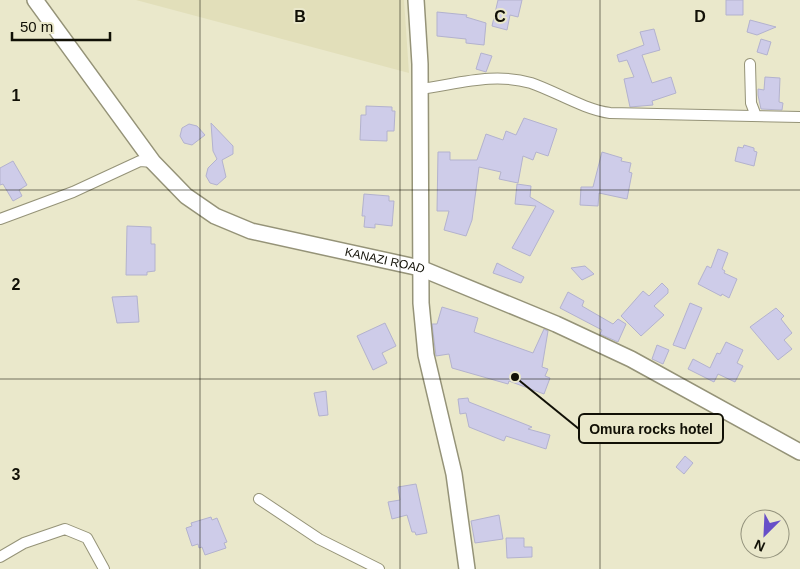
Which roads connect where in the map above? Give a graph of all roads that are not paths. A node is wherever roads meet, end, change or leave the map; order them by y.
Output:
1 (34, 0) edge
2 (416, 0) edge
3 (750, 64) dead end
4 (420, 89) junction
5 (756, 116) junction
6 (800, 117) edge
7 (153, 162) junction
8 (0, 219) edge
9 (420, 268) junction
10 (800, 452) edge
11 (259, 499) dead end
12 (0, 557) edge
13 (104, 569) edge
14 (379, 569) edge
15 (467, 569) edge

1 - 7 main road, KANAZI ROAD
2 - 4 main road
3 - 5 street
4 - 5 street
4 - 9 main road
5 - 6 street
7 - 8 street
7 - 9 main road, KANAZI ROAD
9 - 10 main road, KANAZI ROAD
9 - 15 main road
11 - 14 street
12 - 13 street

